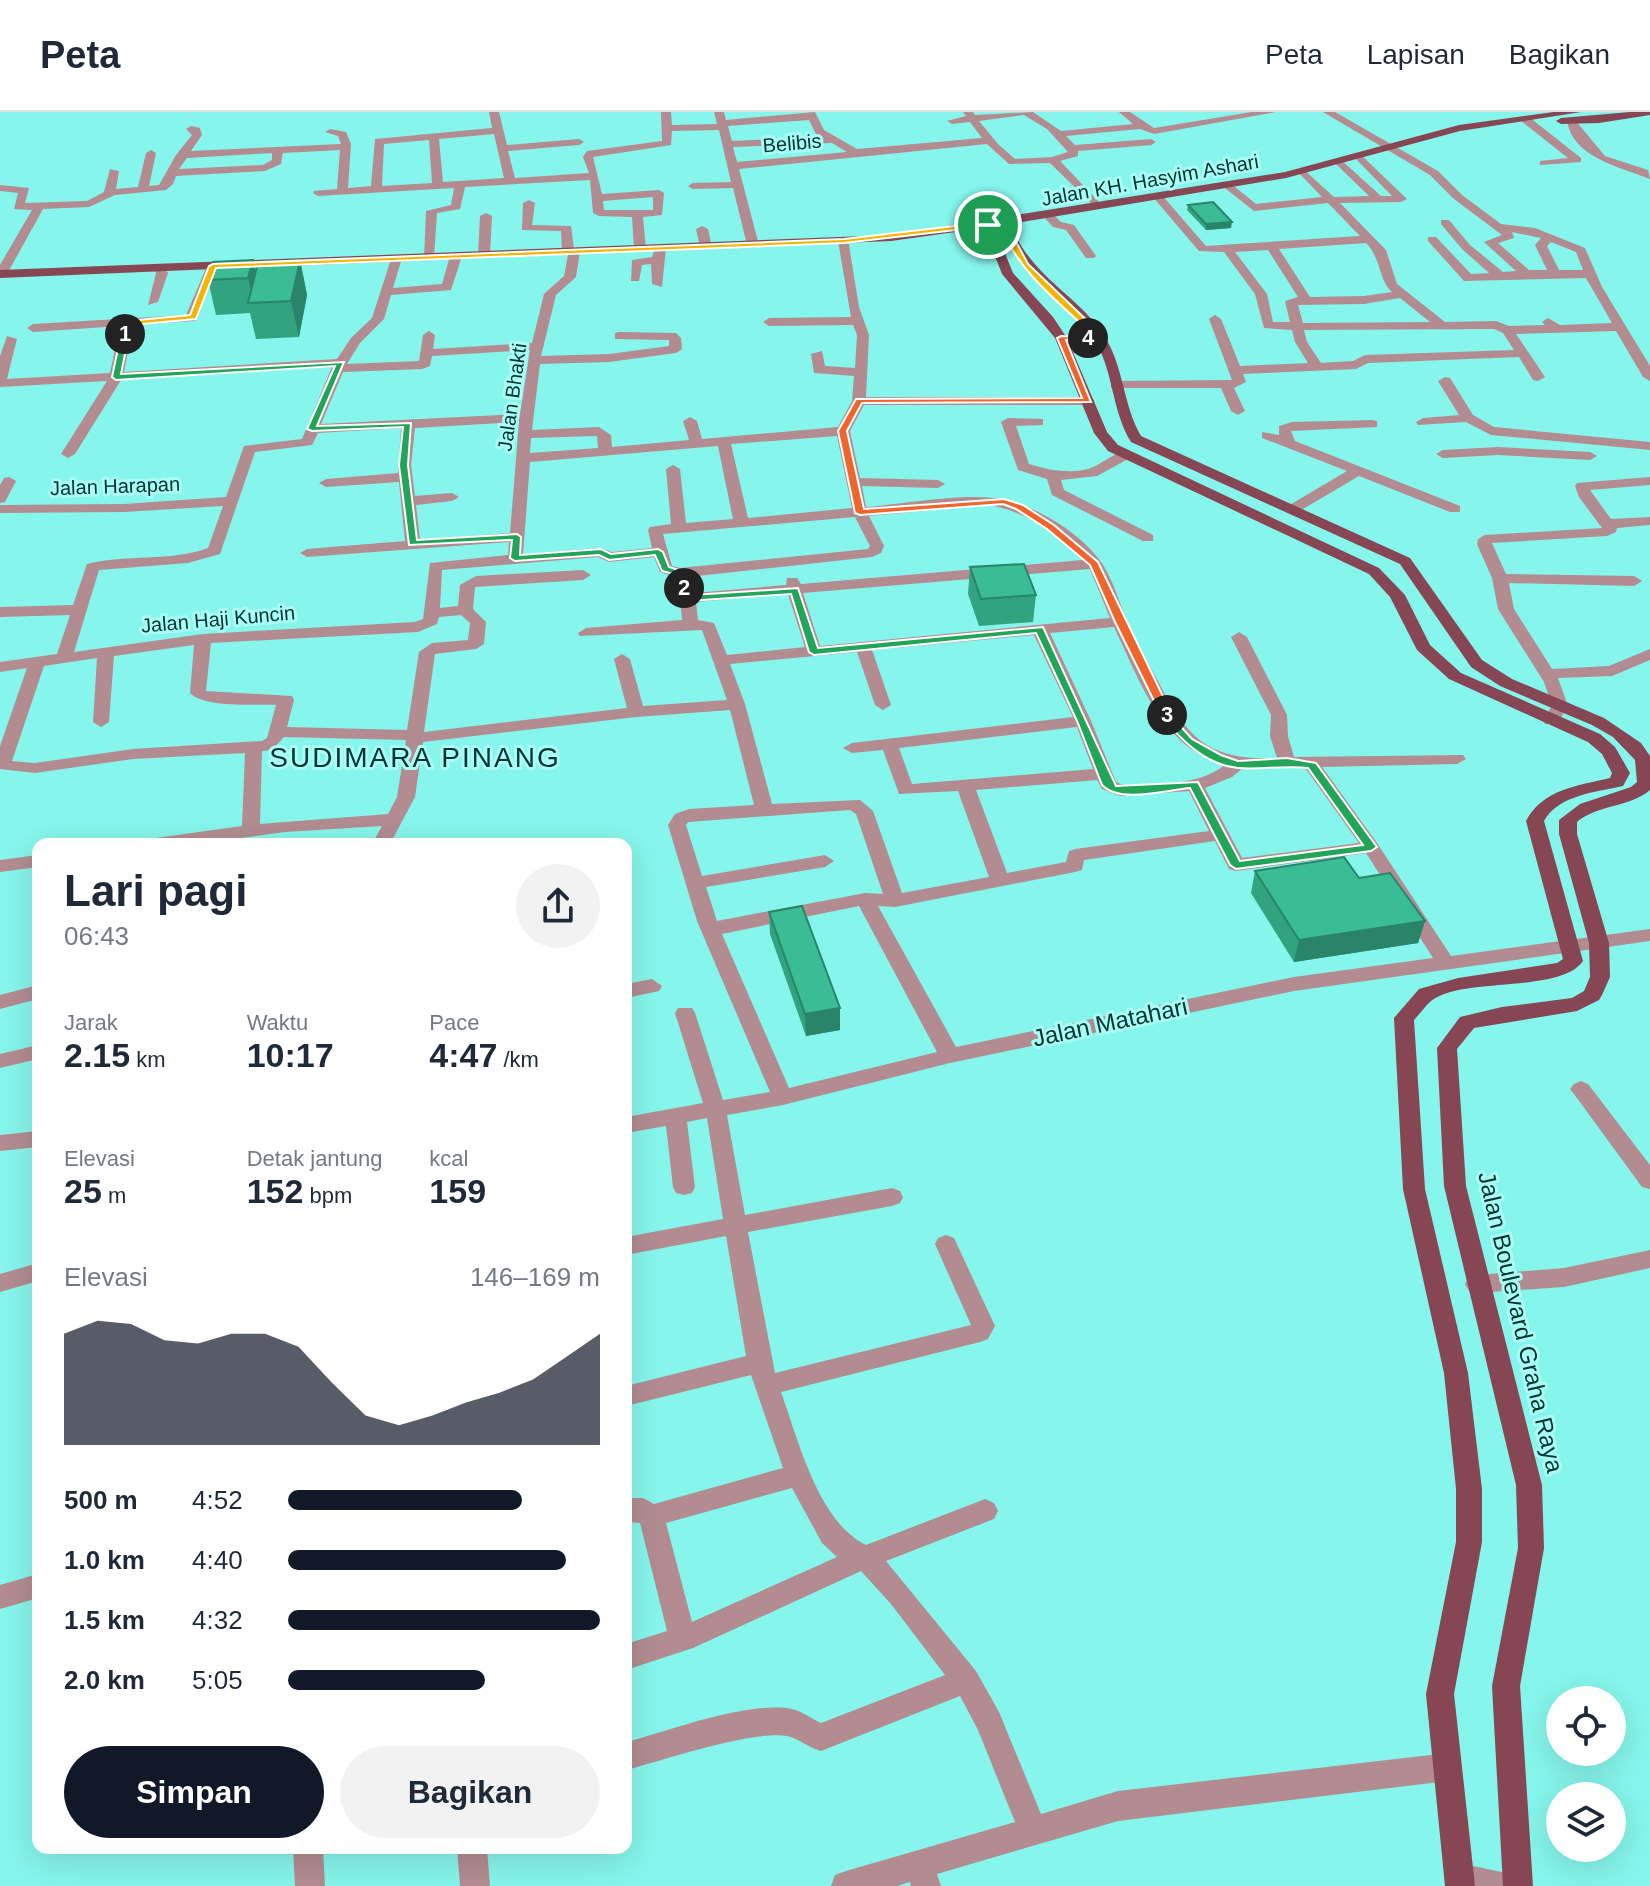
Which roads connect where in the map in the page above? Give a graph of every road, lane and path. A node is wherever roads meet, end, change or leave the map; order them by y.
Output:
1 (666, 112) edge
2 (1124, 112) edge
3 (1271, 112) edge
4 (1328, 112) edge
5 (1649, 112) edge
6 (1557, 113) edge
7 (495, 115) edge
8 (811, 115) edge
9 (971, 115) edge
10 (1574, 117) edge
11 (1529, 119) junction
12 (721, 121) edge
13 (952, 121) dead end
14 (1142, 126) junction
15 (384, 128) dead end
16 (668, 128) junction
17 (191, 129) dead end
18 (499, 130) junction
19 (330, 132) dead end
20 (1059, 134) junction
21 (434, 136) junction
22 (832, 140) junction
23 (989, 141) junction
24 (579, 142) dead end
25 (1151, 142) dead end
26 (726, 144) junction
27 (344, 147) junction
28 (504, 148) junction
29 (1072, 148) junction
30 (1391, 149) junction
31 (278, 150) junction
32 (858, 152) junction
33 (151, 153) dead end
34 (181, 155) junction
35 (1360, 157) junction
36 (1053, 160) junction
37 (1340, 162) junction
38 (1544, 163) dead end
39 (732, 166) junction
40 (114, 171) dead end
41 (1302, 171) junction
42 (171, 173) junction
43 (595, 176) junction
44 (1650, 176) edge
45 (510, 181) junction
46 (460, 183) junction
47 (438, 184) junction
48 (737, 185) junction
49 (1226, 185) junction
50 (693, 186) dead end
51 (0, 188) edge
52 (376, 188) junction
53 (143, 189) junction
54 (342, 191) junction
55 (318, 193) dead end
56 (109, 194) junction
57 (1157, 196) junction
58 (598, 198) junction
59 (1377, 198) junction
60 (1329, 200) junction
61 (529, 203) dead end
62 (1097, 206) junction
63 (39, 207) junction
64 (637, 214) junction
65 (486, 216) dead end
66 (1042, 216) junction
67 (1003, 222) junction
68 (1445, 222) dead end
69 (988, 225) junction
70 (1498, 227) junction
71 (702, 229) dead end
72 (1550, 236) junction
73 (1367, 239) junction
74 (1432, 239) dead end
75 (844, 241) junction
76 (753, 245) junction
77 (1271, 246) junction
78 (706, 247) junction
79 (640, 249) junction
80 (1227, 249) junction
81 (571, 252) junction
82 (658, 254) junction
83 (484, 255) junction
84 (456, 256) junction
85 (1090, 256) dead end
86 (428, 257) junction
87 (396, 258) junction
88 (213, 266) junction
89 (1025, 266) junction
90 (160, 268) junction
91 (1, 274) edge
92 (1526, 274) junction
93 (1555, 274) junction
94 (1590, 274) junction
95 (1500, 276) junction
96 (635, 278) dead end
97 (658, 284) dead end
98 (1513, 287) dead end
99 (1596, 287) junction
100 (386, 292) junction
101 (1404, 294) junction
102 (1307, 301) junction
103 (152, 302) dead end
104 (795, 309) dead end
105 (856, 314) junction
106 (1215, 319) dead end
107 (769, 322) dead end
108 (127, 324) junction
109 (1438, 326) junction
110 (1296, 327) junction
111 (1618, 327) junction
112 (33, 328) dead end
113 (1507, 330) junction
114 (1096, 334) junction
115 (429, 335) dead end
116 (619, 336) dead end
117 (1061, 338) junction
118 (11, 339) dead end
119 (538, 346) junction
120 (1107, 351) junction
121 (426, 353) junction
122 (1068, 353) junction
123 (1523, 353) junction
124 (817, 354) dead end
125 (1442, 356) junction
126 (534, 360) junction
127 (339, 366) junction
128 (1317, 367) junction
129 (1235, 370) junction
130 (1648, 370) edge
131 (862, 372) junction
132 (116, 377) junction
133 (1538, 377) dead end
134 (0, 381) edge
135 (1445, 381) dead end
136 (1226, 384) junction
137 (1116, 385) junction
138 (859, 401) junction
139 (1088, 401) junction
140 (1238, 411) dead end
141 (526, 418) junction
142 (1468, 418) junction
143 (690, 421) dead end
144 (1038, 422) dead end
145 (1423, 422) dead end
146 (1372, 424) dead end
147 (408, 425) junction
148 (312, 429) junction
149 (843, 431) junction
150 (1491, 431) junction
151 (525, 434) junction
152 (1267, 435) dead end
153 (723, 439) junction
154 (696, 442) junction
155 (1289, 444) junction
156 (1650, 446) edge
157 (1498, 451) junction
158 (605, 453) junction
159 (68, 454) dead end
160 (1443, 454) dead end
161 (1591, 454) junction
162 (1125, 455) junction
163 (523, 458) junction
164 (1328, 459) junction
165 (673, 469) dead end
166 (1358, 471) junction
167 (1053, 476) junction
168 (406, 477) junction
169 (1381, 480) junction
170 (9, 481) dead end
171 (1650, 481) edge
172 (853, 482) junction
173 (326, 483) dead end
174 (1609, 483) junction
175 (938, 484) dead end
176 (452, 497) dead end
177 (0, 499) edge
178 (232, 501) junction
179 (408, 501) junction
180 (0, 509) edge
181 (1293, 509) junction
182 (1455, 509) dead end
183 (860, 513) junction
184 (741, 521) junction
185 (1650, 521) edge
186 (1271, 522) junction
187 (1608, 524) junction
188 (679, 527) junction
189 (517, 537) junction
190 (1148, 538) dead end
191 (413, 543) junction
192 (658, 552) junction
193 (307, 553) dead end
194 (515, 558) junction
195 (785, 562) junction
196 (1095, 564) junction
197 (679, 573) junction
198 (583, 575) dead end
199 (1500, 578) junction
200 (1634, 581) dead end
201 (795, 590) junction
202 (688, 598) junction
203 (78, 610) junction
204 (465, 610) junction
205 (0, 612) edge
206 (432, 613) junction
207 (1120, 622) junction
208 (690, 624) junction
209 (1040, 630) junction
210 (586, 633) dead end
211 (1239, 637) dead end
212 (203, 639) junction
213 (863, 647) junction
214 (106, 652) junction
215 (814, 652) junction
216 (1650, 654) edge
217 (64, 659) junction
218 (622, 659) dead end
219 (722, 660) junction
220 (37, 663) junction
221 (0, 667) edge
222 (1546, 674) junction
223 (737, 704) junction
224 (883, 705) dead end
225 (636, 712) junction
226 (1556, 713) junction
227 (8, 719) edge
228 (1083, 721) junction
229 (101, 722) dead end
230 (279, 732) junction
231 (414, 737) junction
232 (890, 745) junction
233 (254, 747) junction
234 (852, 748) dead end
235 (1457, 759) dead end
236 (1296, 762) junction
237 (1237, 764) junction
238 (1102, 774) junction
239 (1194, 784) junction
240 (965, 785) junction
241 (764, 809) junction
242 (397, 819) junction
243 (251, 830) junction
244 (1218, 835) junction
245 (197, 838) edge
246 (385, 838) edge
247 (1371, 847) junction
248 (825, 861) dead end
249 (32, 862) edge
250 (0, 866) edge
251 (1000, 880) junction
252 (694, 883) junction
253 (865, 899) junction
254 (895, 901) junction
255 (710, 927) junction
256 (1650, 935) edge
257 (1599, 943) junction
258 (1571, 947) junction
259 (1446, 963) junction
260 (652, 986) dead end
261 (632, 990) edge
262 (32, 994) edge
263 (0, 1002) edge
264 (685, 1013) dead end
265 (32, 1053) edge
266 (950, 1056) junction
267 (0, 1061) edge
268 (1581, 1089) dead end
269 (783, 1097) junction
270 (716, 1111) junction
271 (676, 1118) junction
272 (632, 1124) edge
273 (32, 1140) edge
274 (0, 1143) edge
275 (1650, 1181) edge
276 (684, 1187) dead end
277 (892, 1197) dead end
278 (735, 1228) junction
279 (946, 1244) dead end
280 (632, 1245) edge
281 (1650, 1259) edge
282 (32, 1274) edge
283 (0, 1283) edge
284 (1477, 1284) junction
285 (763, 1374) junction
286 (632, 1395) edge
287 (798, 1475) junction
288 (985, 1511) dead end
289 (638, 1513) edge
290 (865, 1557) junction
291 (32, 1588) edge
292 (0, 1597) edge
293 (683, 1639) junction
294 (632, 1655) edge
295 (966, 1680) junction
296 (632, 1755) edge
297 (1448, 1767) junction
298 (1033, 1830) junction
299 (308, 1854) edge
300 (472, 1854) edge
301 (923, 1876) edge
302 (1460, 1882) edge
303 (310, 1886) edge
304 (475, 1886) edge
305 (846, 1886) edge
306 (1505, 1886) edge
307 (1518, 1886) edge

1 - 16 street
2 - 14 street
3 - 14 street
4 - 30 street
5 - 10 main road, Jalan KH. Hasyim Ashari
6 - 10 main road, Jalan KH. Hasyim Ashari
6 - 11 main road, Jalan KH. Hasyim Ashari
7 - 15 street
7 - 18 street
8 - 12 street
8 - 22 street
9 - 13 street
9 - 20 street
9 - 23 street
10 - 11 main road, Jalan KH. Hasyim Ashari
10 - 44 street
11 - 30 main road, Jalan KH. Hasyim Ashari
11 - 38 street
12 - 16 street
12 - 26 street
14 - 20 street
16 - 43 street
17 - 34 street
18 - 21 street
18 - 28 street
19 - 27 street
20 - 29 street
21 - 47 street
21 - 52 street
22 - 26 street
22 - 32 street
23 - 32 street, Belibis
23 - 36 street
24 - 28 street
25 - 29 street
26 - 39 street
27 - 31 street
27 - 54 street
28 - 45 street
29 - 36 street
30 - 35 main road, Jalan KH. Hasyim Ashari
30 - 70 street
31 - 34 street
31 - 42 street
32 - 39 street, Belibis
33 - 53 street
34 - 42 street
35 - 37 main road, Jalan KH. Hasyim Ashari
35 - 59 street
36 - 62 street
37 - 41 main road, Jalan KH. Hasyim Ashari
37 - 59 street
39 - 48 street
40 - 56 street
41 - 49 main road, Jalan KH. Hasyim Ashari
41 - 60 street
42 - 53 street
43 - 45 street
43 - 58 street
45 - 46 street
46 - 47 street
46 - 86 street
47 - 52 street
48 - 50 street
48 - 76 street
49 - 57 main road, Jalan KH. Hasyim Ashari
49 - 60 street
51 - 63 street
52 - 54 street
53 - 56 street
54 - 55 street
56 - 63 street
57 - 62 main road, Jalan KH. Hasyim Ashari
57 - 80 street
58 - 64 street
58 - 64 street
59 - 60 street
60 - 73 street
61 - 81 street
62 - 66 main road, Jalan KH. Hasyim Ashari
63 - 91 street
64 - 79 street
65 - 83 street
66 - 67 main road, Jalan KH. Hasyim Ashari
66 - 85 street
66 - 89 main road
67 - 69 main road, Jalan KH. Hasyim Ashari
67 - 89 main road, Jalan Boulevard Graha Raya
68 - 95 street
69 - 75 main road, Jalan KH. Hasyim Ashari
69 - 117 main road, Jalan Boulevard Graha Raya
70 - 72 street
70 - 92 street
71 - 78 street
72 - 93 street
72 - 94 street
73 - 77 street
73 - 101 street
74 - 95 street
75 - 76 main road, Jalan KH. Hasyim Ashari
75 - 105 street
76 - 78 main road, Jalan KH. Hasyim Ashari
77 - 80 street
77 - 102 street
78 - 82 main road, Jalan KH. Hasyim Ashari
79 - 81 main road, Jalan KH. Hasyim Ashari
79 - 82 main road, Jalan KH. Hasyim Ashari
80 - 110 street
81 - 83 main road, Jalan KH. Hasyim Ashari
81 - 119 street, Jalan Bhakti
82 - 96 street
82 - 97 street
83 - 84 main road, Jalan KH. Hasyim Ashari
84 - 86 main road, Jalan KH. Hasyim Ashari
84 - 100 street
86 - 87 main road, Jalan KH. Hasyim Ashari
87 - 88 main road, Jalan KH. Hasyim Ashari
87 - 100 street
88 - 90 main road, Jalan KH. Hasyim Ashari
88 - 108 street
89 - 114 main road, Jalan Boulevard Graha Raya
90 - 91 main road, Jalan KH. Hasyim Ashari
90 - 103 street
92 - 93 street
92 - 95 street
93 - 94 street
94 - 99 street
98 - 99 street
99 - 111 street
100 - 127 street
101 - 102 street
101 - 109 street
102 - 110 street
104 - 105 street
105 - 107 street
105 - 131 street
106 - 129 street
108 - 112 street
108 - 132 street
109 - 110 street
109 - 113 street
109 - 125 street
110 - 128 street
111 - 113 street
111 - 130 street
113 - 123 street
114 - 117 main road
114 - 120 main road, Jalan Boulevard Graha Raya
115 - 121 street
116 - 126 street
117 - 122 main road, Jalan Boulevard Graha Raya
118 - 134 street
119 - 121 street
119 - 126 street, Jalan Bhakti
120 - 122 main road
120 - 137 main road, Jalan Boulevard Graha Raya
121 - 127 street
122 - 139 main road, Jalan Boulevard Graha Raya
123 - 125 street
123 - 133 street
124 - 131 street
125 - 128 street
126 - 141 street, Jalan Bhakti
127 - 132 street
127 - 148 street
128 - 129 street
129 - 136 street
131 - 138 street
132 - 134 street
132 - 159 street
135 - 142 street
136 - 137 street
136 - 140 street
137 - 181 main road, Jalan Boulevard Graha Raya
138 - 139 street
138 - 149 street
139 - 162 main road, Jalan Boulevard Graha Raya
141 - 147 street
141 - 151 street, Jalan Bhakti
142 - 145 street
142 - 150 street
143 - 154 street
144 - 167 street
146 - 155 street
147 - 148 street
147 - 168 street
148 - 178 street
149 - 153 street
149 - 172 street
150 - 157 street
150 - 161 street
151 - 158 street
151 - 163 street, Jalan Bhakti
152 - 155 street
153 - 154 street
153 - 184 street
154 - 158 street
155 - 164 street
156 - 161 street
157 - 160 street
157 - 161 street
158 - 163 street
161 - 174 street
162 - 167 street
162 - 186 main road, Jalan Boulevard Graha Raya
163 - 189 street, Jalan Bhakti
164 - 166 street
164 - 169 street
165 - 188 street
166 - 169 street
166 - 181 street
167 - 190 street
168 - 173 street
168 - 179 street
169 - 182 street
170 - 177 street
171 - 174 street
172 - 175 street
172 - 183 street
174 - 187 street
176 - 179 street
178 - 180 street, Jalan Harapan
178 - 203 street
179 - 191 street
181 - 186 main road
181 - 226 main road, Jalan Boulevard Graha Raya
183 - 184 street
183 - 195 street
183 - 196 street
184 - 188 street
185 - 187 street
186 - 226 main road, Jalan Boulevard Graha Raya
187 - 199 street
188 - 192 street
189 - 191 street
189 - 194 street, Jalan Bhakti
191 - 193 street
192 - 194 street
192 - 197 street
194 - 206 street
195 - 197 street
195 - 201 street
196 - 201 street
196 - 207 street
197 - 202 street
198 - 204 street
199 - 200 street
199 - 222 street
201 - 202 street
201 - 215 street
202 - 208 street
203 - 205 street
203 - 217 street
204 - 206 street
204 - 231 street
206 - 212 street, Jalan Haji Kuncin
207 - 209 street
207 - 237 street
208 - 210 street
208 - 219 street
209 - 213 street
209 - 228 street
211 - 236 street
212 - 214 street, Jalan Haji Kuncin
212 - 230 street
213 - 215 street
213 - 224 street
214 - 217 street, Jalan Haji Kuncin
214 - 229 street
215 - 219 street
216 - 222 street
217 - 220 street, Jalan Haji Kuncin
218 - 225 street
219 - 223 street
220 - 221 street, Jalan Haji Kuncin
220 - 227 street
222 - 226 street
223 - 225 street
223 - 241 street
225 - 231 street
226 - 257 main road, Jalan Boulevard Graha Raya
226 - 258 main road, Jalan Boulevard Graha Raya
227 - 233 street
228 - 232 street
228 - 238 street
230 - 231 street
230 - 233 street
231 - 242 street
232 - 234 street
232 - 240 street
233 - 243 street
235 - 236 street
236 - 237 street
236 - 247 street
237 - 239 street
238 - 239 street
238 - 240 street
239 - 244 street
240 - 251 street
241 - 252 street
241 - 254 street
242 - 243 street
242 - 246 street
243 - 245 street
244 - 247 street
244 - 251 street
247 - 259 street
248 - 252 street
249 - 250 street
251 - 254 street
252 - 255 street
253 - 254 street
253 - 255 street
253 - 266 street
255 - 269 street
256 - 257 street, Jalan Matahari
257 - 258 street, Jalan Matahari
257 - 284 main road, Jalan Boulevard Graha Raya
258 - 259 street, Jalan Matahari
258 - 297 main road
259 - 266 street, Jalan Matahari
260 - 261 street
262 - 263 street
264 - 270 street
265 - 267 street
266 - 269 street, Jalan Matahari
268 - 275 street
269 - 270 street, Jalan Matahari
270 - 271 street, Jalan Matahari
270 - 278 street
271 - 272 street, Jalan Matahari
271 - 276 street
273 - 274 street
277 - 278 street
278 - 280 street
278 - 285 street
279 - 285 street
281 - 284 street
282 - 283 street
284 - 307 main road, Jalan Boulevard Graha Raya
285 - 286 street
285 - 287 street
287 - 289 street
287 - 290 street
288 - 290 street
289 - 293 street
290 - 293 street
290 - 295 street
291 - 292 street
293 - 294 street
295 - 296 street
295 - 298 street
297 - 298 street
297 - 302 main road
298 - 301 street
299 - 303 street
300 - 304 street
301 - 305 street
302 - 306 street

